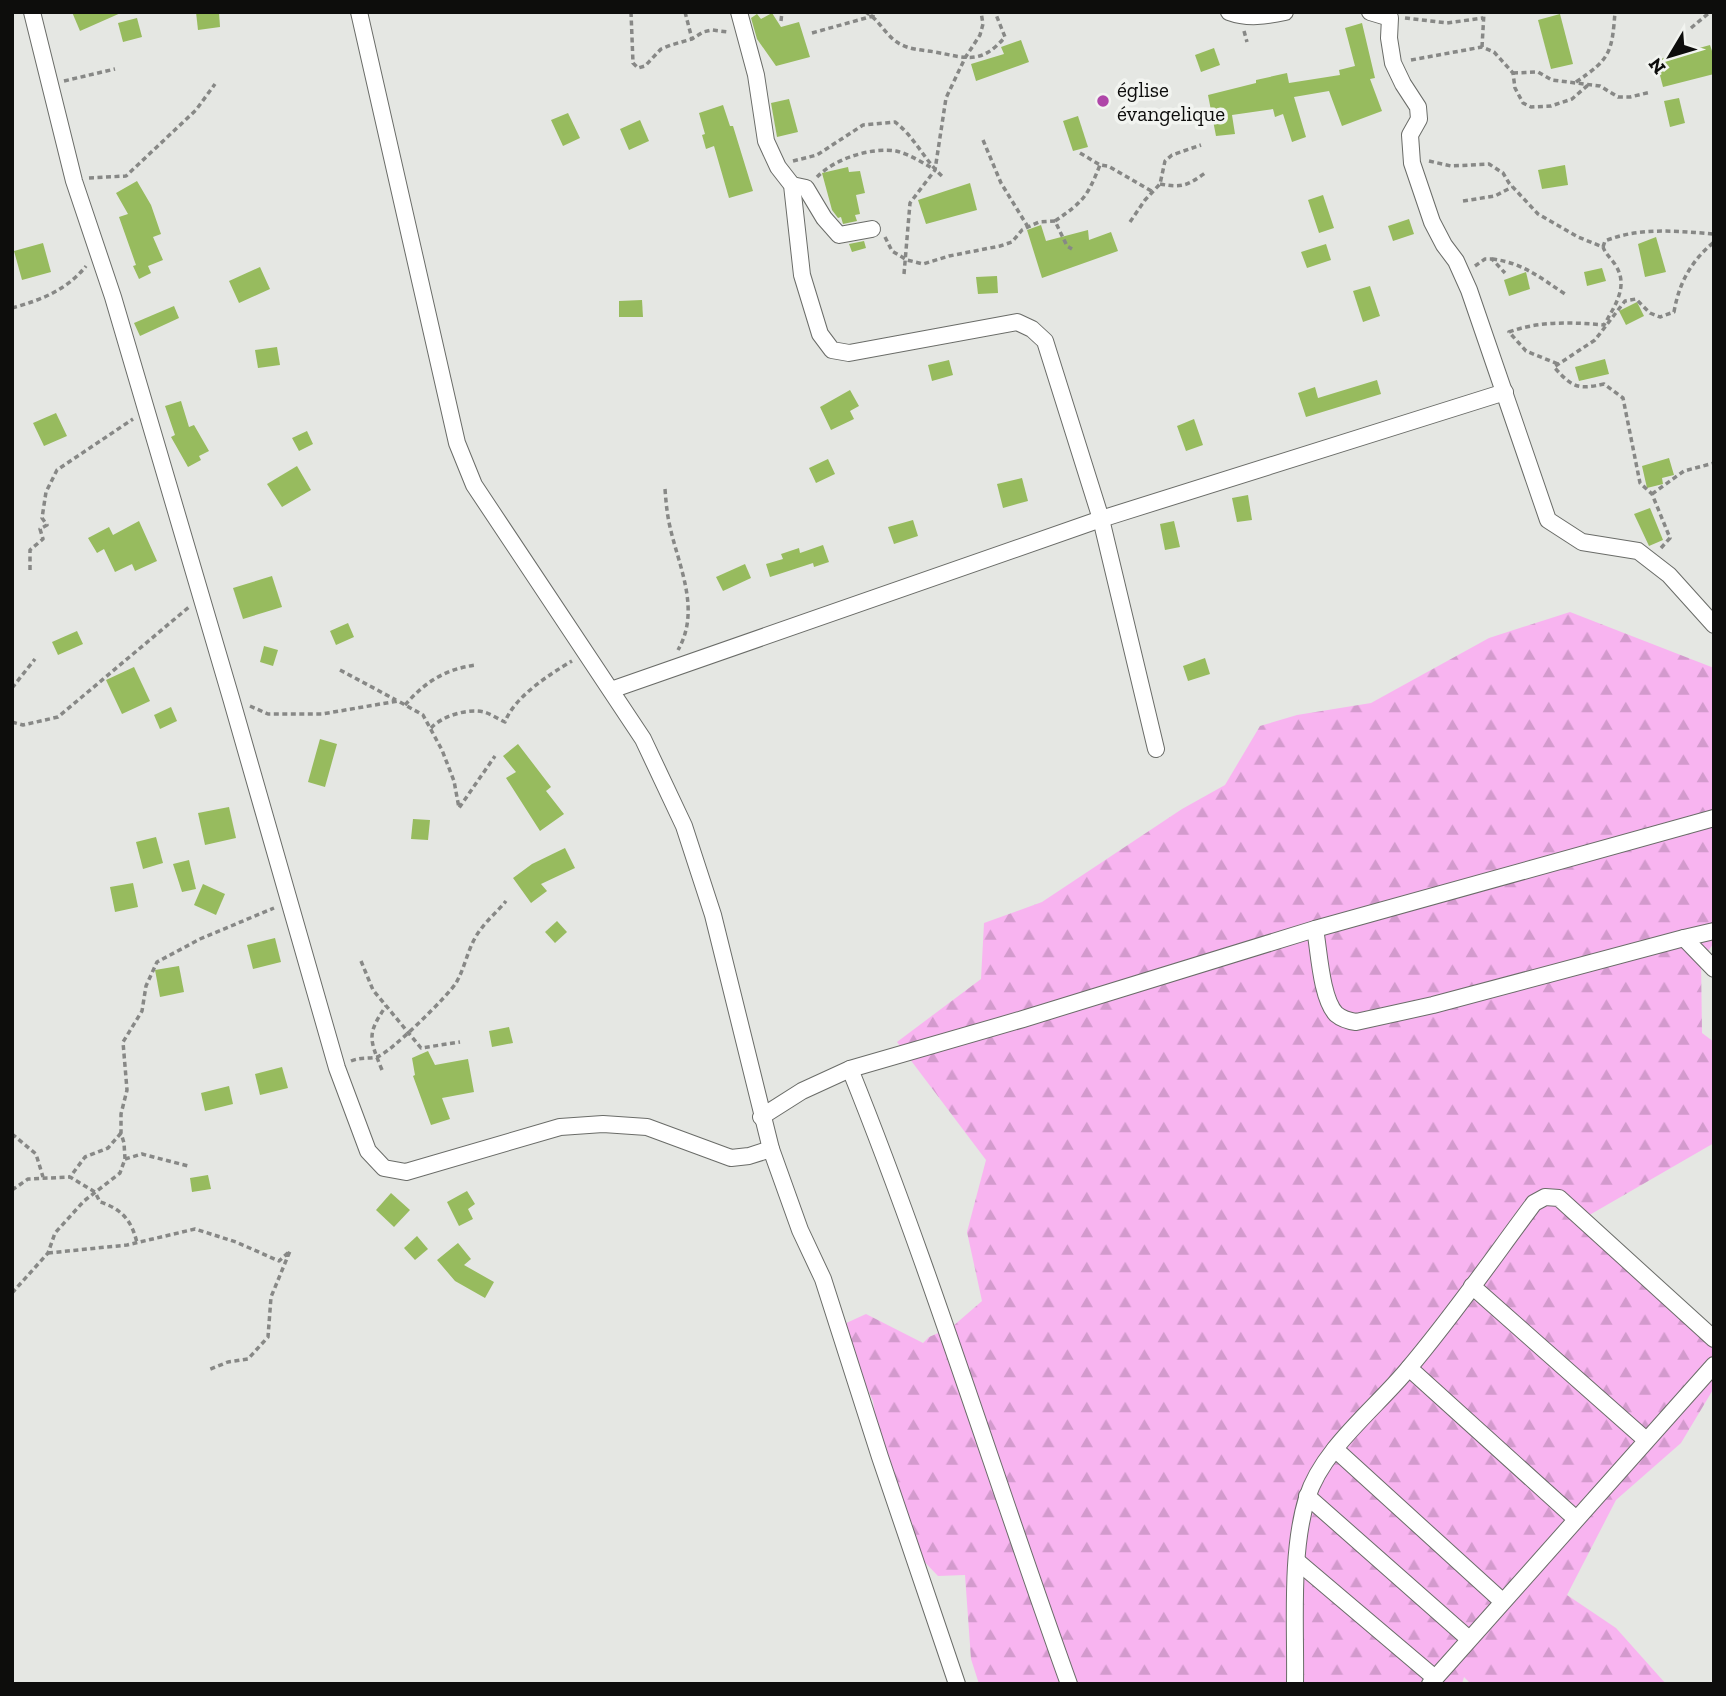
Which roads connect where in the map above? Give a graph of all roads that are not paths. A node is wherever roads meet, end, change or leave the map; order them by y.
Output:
1 (32, 12) edge
2 (359, 12) edge
3 (739, 12) edge
4 (1229, 12) edge
5 (1285, 12) edge
6 (1370, 12) edge
7 (799, 187) junction
8 (872, 229) road end
9 (1505, 392) junction
10 (1101, 519) junction
11 (1714, 625) edge
12 (611, 690) junction
13 (1156, 749) dead end
14 (1714, 818) edge
15 (1315, 929) junction
16 (1714, 931) edge
17 (1684, 938) junction
18 (1714, 969) edge
19 (850, 1069) junction
20 (761, 1117) junction
21 (771, 1149) junction
22 (1472, 1286) junction
23 (1714, 1339) edge
24 (1714, 1365) edge
25 (1409, 1368) junction
26 (1646, 1440) junction
27 (1335, 1449) junction
28 (1307, 1496) junction
29 (1576, 1519) junction
30 (1297, 1560) junction
31 (1502, 1601) junction
32 (1469, 1639) junction
33 (1432, 1681) edge
34 (957, 1684) edge
35 (1069, 1684) edge
36 (1296, 1684) edge

1 - 21 street
2 - 12 street
3 - 7 street
4 - 5 street
6 - 9 street
7 - 8 street
7 - 10 street
9 - 10 street
9 - 11 street
10 - 12 street
10 - 13 street
12 - 20 street
14 - 15 street
15 - 17 street
15 - 19 street
16 - 17 street
17 - 18 street
19 - 20 street
19 - 35 street
20 - 21 street
21 - 34 street
22 - 23 street
22 - 25 street
22 - 26 street
24 - 26 street
25 - 27 street
25 - 29 street
26 - 29 street
27 - 28 street
27 - 31 street
28 - 30 street
28 - 32 street
29 - 31 street
30 - 33 street
30 - 36 street
31 - 32 street
32 - 33 street

